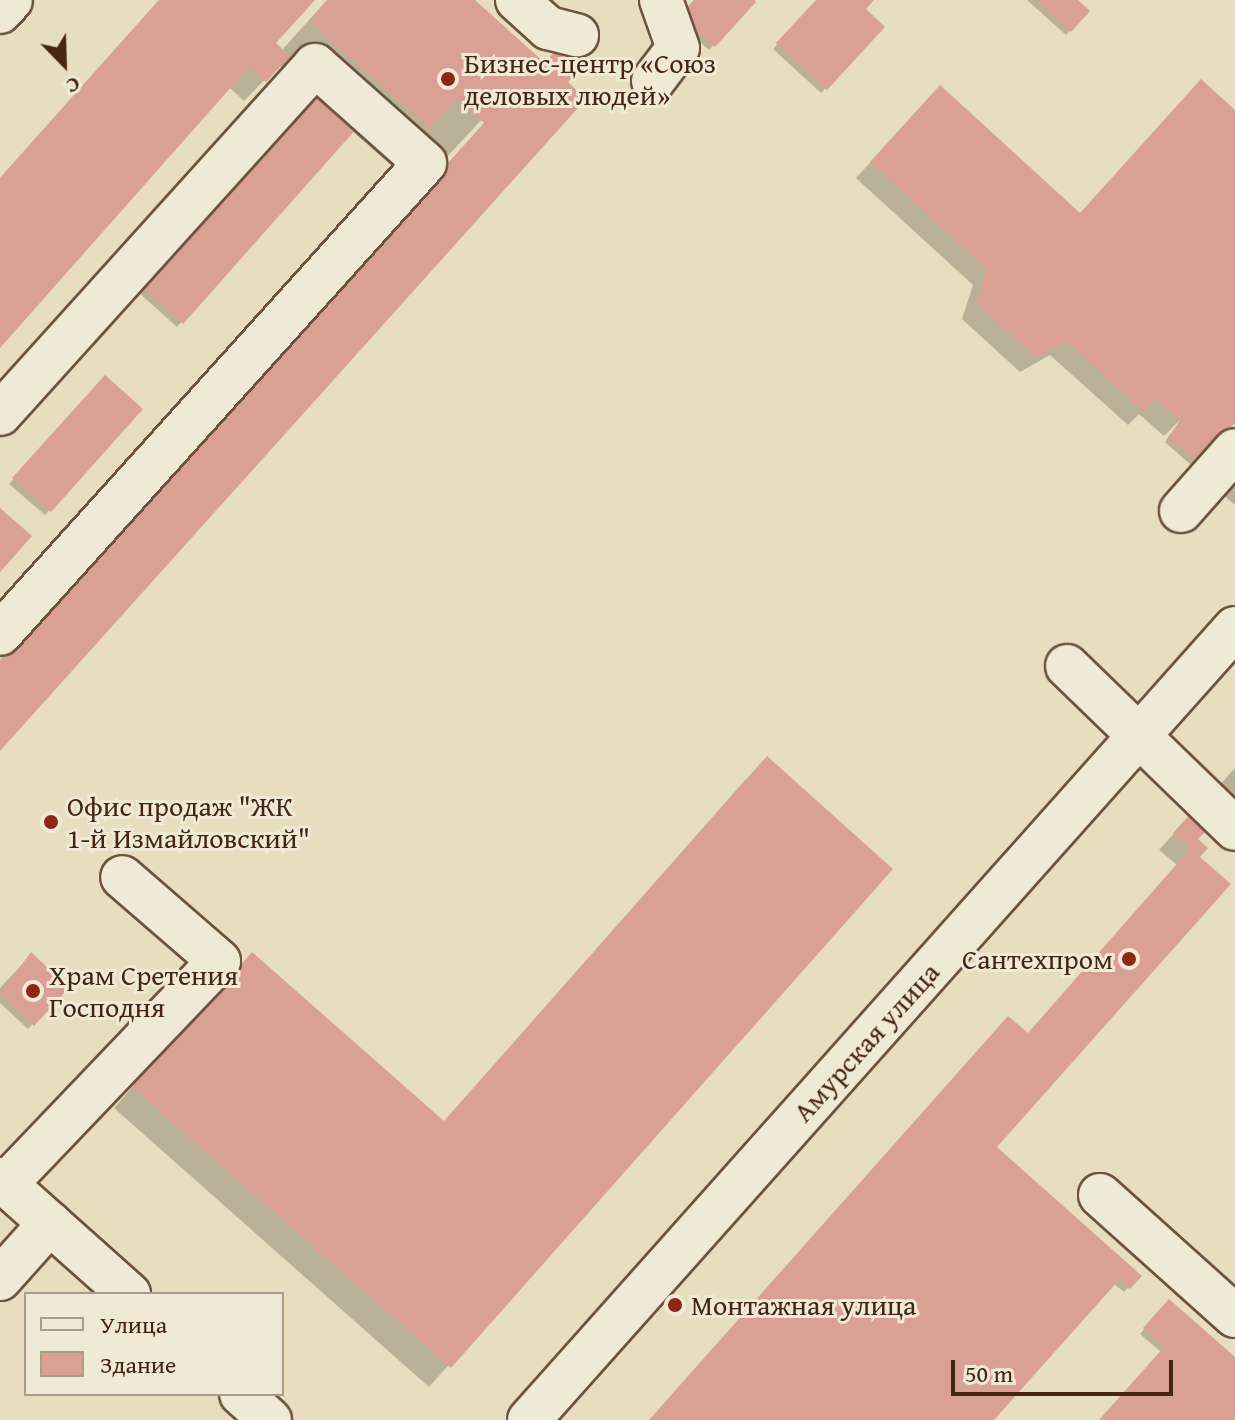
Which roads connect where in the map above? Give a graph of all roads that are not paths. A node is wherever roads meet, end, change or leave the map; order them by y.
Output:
1 (11, 0) edge
2 (517, 0) edge
3 (661, 0) edge
4 (0, 12) edge
5 (577, 35) dead end
6 (653, 81) dead end
7 (0, 414) edge
8 (1235, 450) edge
9 (1181, 511) dead end
10 (1235, 628) edge
11 (0, 634) edge
12 (1067, 666) dead end
13 (1140, 735) junction
14 (1235, 829) edge
15 (122, 877) dead end
16 (3, 1181) edge
17 (1100, 1195) dead end
18 (50, 1223) junction
19 (0, 1279) edge
20 (127, 1292) edge
21 (1235, 1316) edge
22 (243, 1396) edge
23 (270, 1420) edge
24 (529, 1420) edge

1 - 4 street
2 - 5 street
3 - 6 street
7 - 11 street
8 - 9 street
10 - 13 street, Амурская улица
12 - 13 street
13 - 14 street
13 - 24 street, Амурская улица
15 - 16 street
16 - 18 street
17 - 21 street
18 - 19 street
18 - 20 street
22 - 23 street

